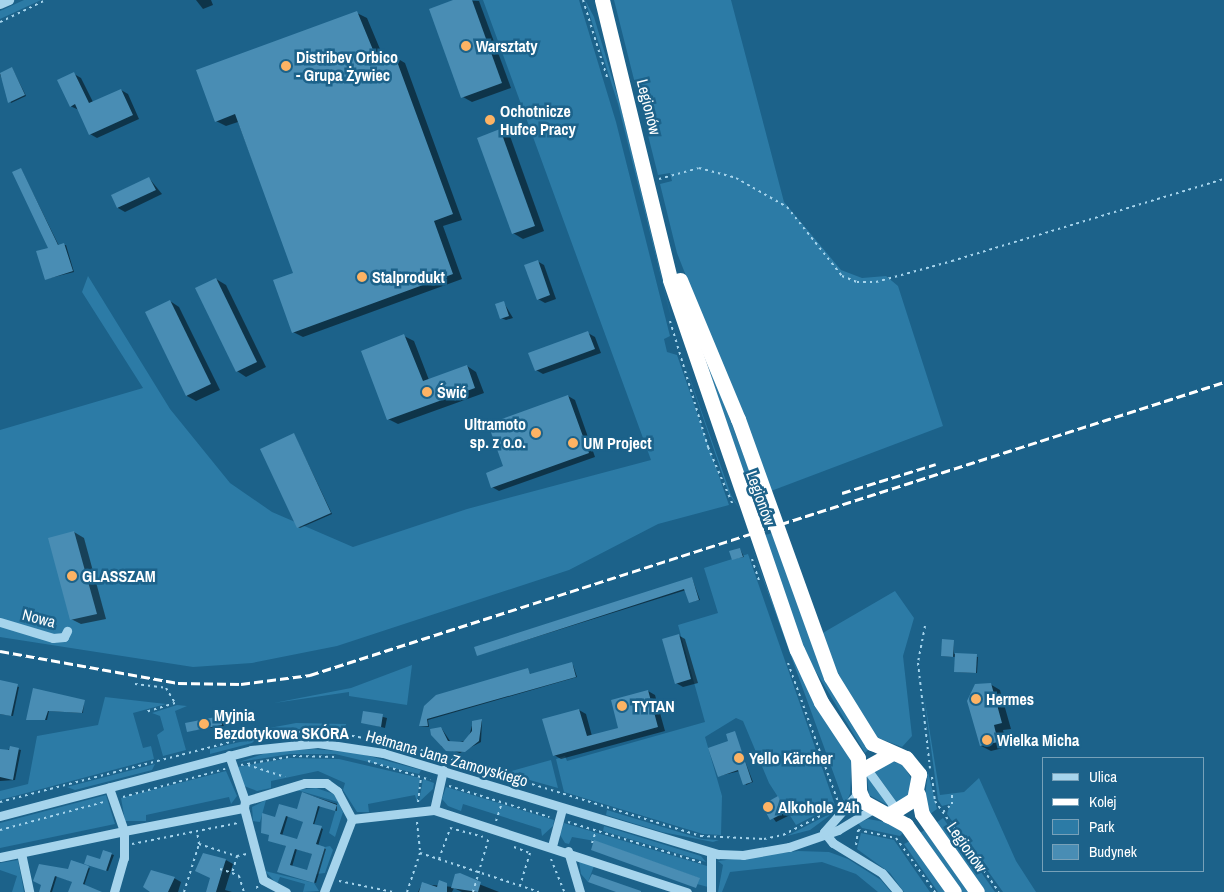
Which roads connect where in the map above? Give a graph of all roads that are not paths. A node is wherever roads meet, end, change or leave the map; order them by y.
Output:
1 (8, 0) edge
2 (602, 0) edge
3 (0, 4) edge
4 (659, 224) junction
5 (0, 622) edge
6 (67, 632) dead end
7 (891, 754) junction
8 (229, 756) junction
9 (443, 770) junction
10 (860, 771) junction
11 (109, 788) junction
12 (859, 791) junction
13 (918, 794) junction
14 (244, 804) junction
15 (562, 808) junction
16 (873, 809) junction
17 (434, 810) junction
18 (888, 815) junction
19 (0, 816) edge
20 (352, 820) junction
21 (124, 831) junction
22 (824, 832) junction
23 (551, 850) junction
24 (568, 851) junction
25 (21, 852) junction
26 (711, 853) junction
27 (0, 857) edge
28 (29, 892) edge
29 (114, 892) edge
30 (286, 892) edge
31 (324, 892) edge
32 (580, 892) edge
33 (687, 892) edge
34 (711, 892) edge
35 (898, 892) edge
36 (954, 892) edge
37 (977, 892) edge

1 - 3 street
2 - 4 highway, Legionów
4 - 7 highway, Legionów
4 - 10 highway, Legionów
5 - 6 street, Nowa
7 - 10 highway
7 - 13 highway, Legionów
8 - 9 street, Hetmana Jana Zamoyskiego
8 - 11 street, Hetmana Jana Zamoyskiego
8 - 14 street
9 - 15 street, Hetmana Jana Zamoyskiego
9 - 17 street
10 - 12 highway
10 - 18 street
11 - 19 street, Hetmana Jana Zamoyskiego
11 - 21 street
12 - 16 highway
12 - 22 street, Hetmana Jana Zamoyskiego
13 - 18 highway
13 - 37 highway, Legionów
14 - 20 street
14 - 21 street
14 - 30 street
15 - 23 street
15 - 26 street, Hetmana Jana Zamoyskiego
16 - 18 highway
16 - 22 street, Hetmana Jana Zamoyskiego
17 - 20 street
17 - 23 street
18 - 36 highway
20 - 31 street
21 - 25 street
21 - 29 street
22 - 26 street, Hetmana Jana Zamoyskiego
22 - 35 street
23 - 24 street
24 - 32 street
24 - 33 street
25 - 27 street
25 - 28 street
26 - 34 street

